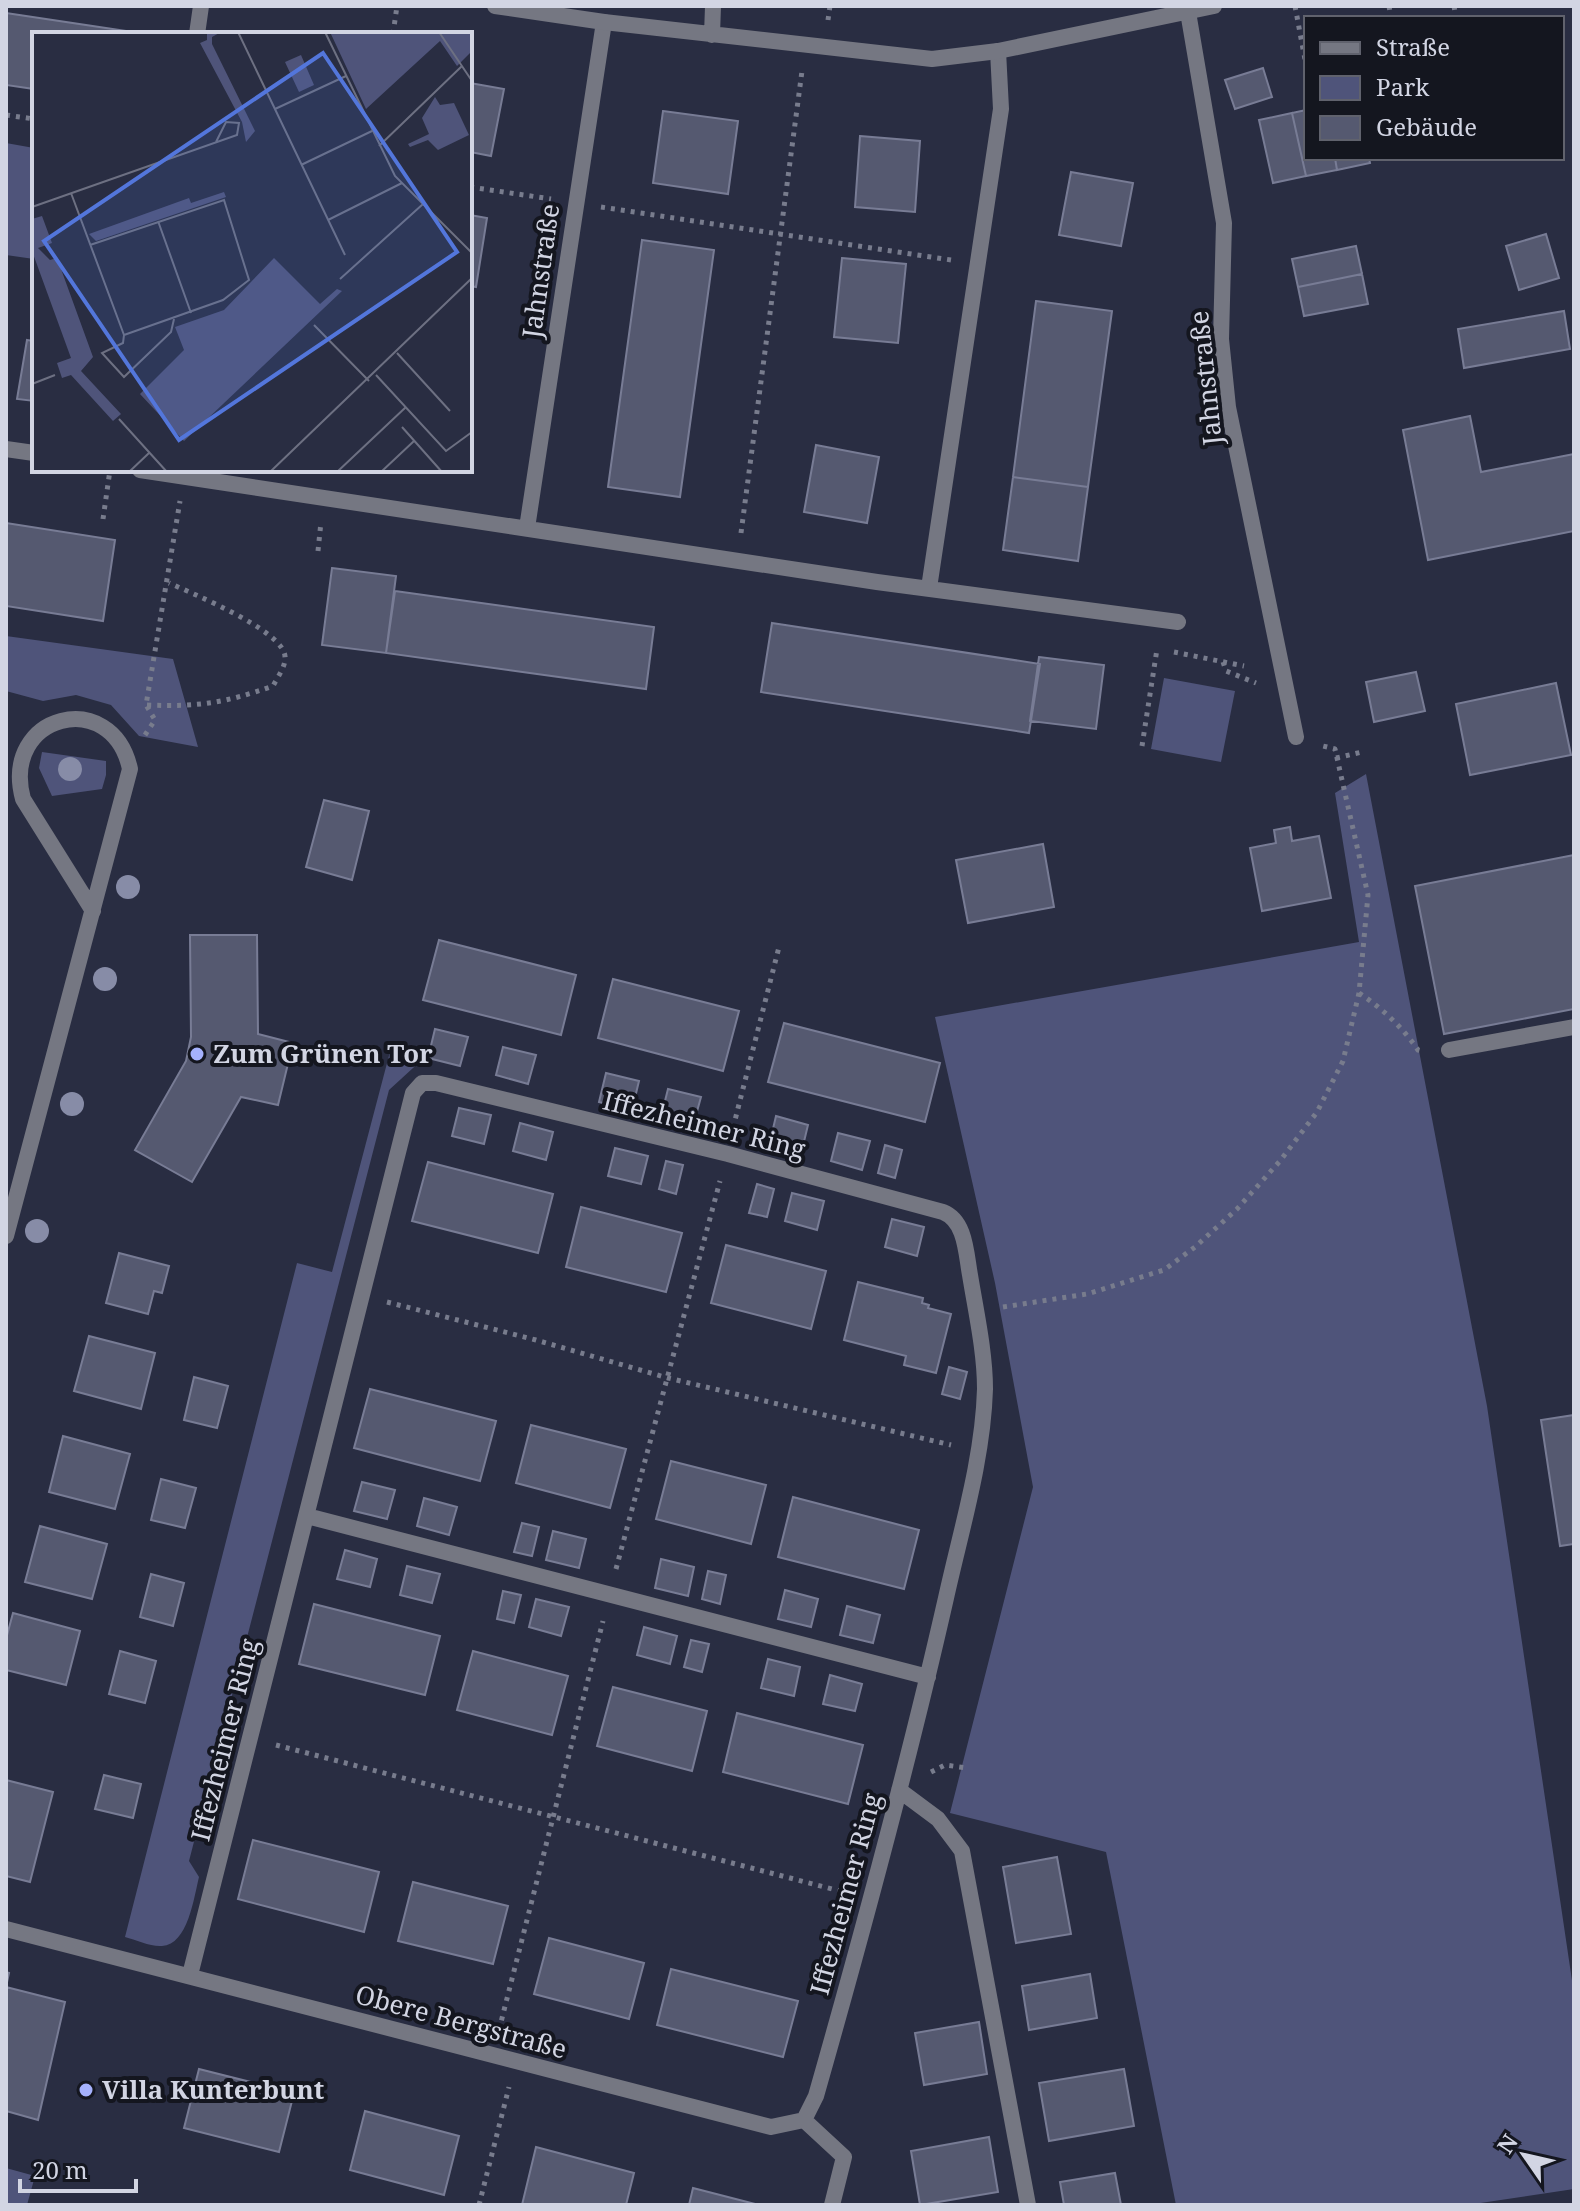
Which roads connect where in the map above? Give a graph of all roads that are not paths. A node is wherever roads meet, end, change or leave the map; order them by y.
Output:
1 (201, 6) edge
2 (495, 6) edge
3 (713, 6) edge
4 (1214, 6) edge
5 (1188, 12) junction
6 (604, 22) junction
7 (197, 32) edge
8 (712, 35) junction
9 (998, 51) junction
10 (6, 449) edge
11 (32, 453) edge
12 (153, 472) edge
13 (527, 528) junction
14 (929, 588) junction
15 (1178, 622) dead end
16 (1296, 737) road end
17 (93, 911) junction
18 (1574, 1027) edge
19 (1449, 1050) dead end
20 (6, 1236) edge
21 (307, 1516) junction
22 (928, 1677) junction
23 (899, 1790) junction
24 (6, 1929) edge
25 (190, 1975) junction
26 (804, 2120) junction
27 (832, 2205) edge
28 (1028, 2205) edge

1 - 7 street
2 - 6 street
3 - 8 street
4 - 5 street
5 - 9 street
5 - 16 street, Jahnstraße
6 - 8 street
6 - 13 street, Jahnstraße
8 - 9 street
9 - 14 street
10 - 11 street
12 - 13 street
13 - 14 street
14 - 15 street
17 - 17 street
17 - 20 street
18 - 19 street
21 - 22 street
21 - 22 street, Iffezheimer Ring
21 - 25 street, Iffezheimer Ring
22 - 23 street, Iffezheimer Ring
23 - 26 street, Iffezheimer Ring
23 - 28 street
24 - 25 street, Obere Bergstraße
25 - 26 street, Obere Bergstraße
26 - 27 street

